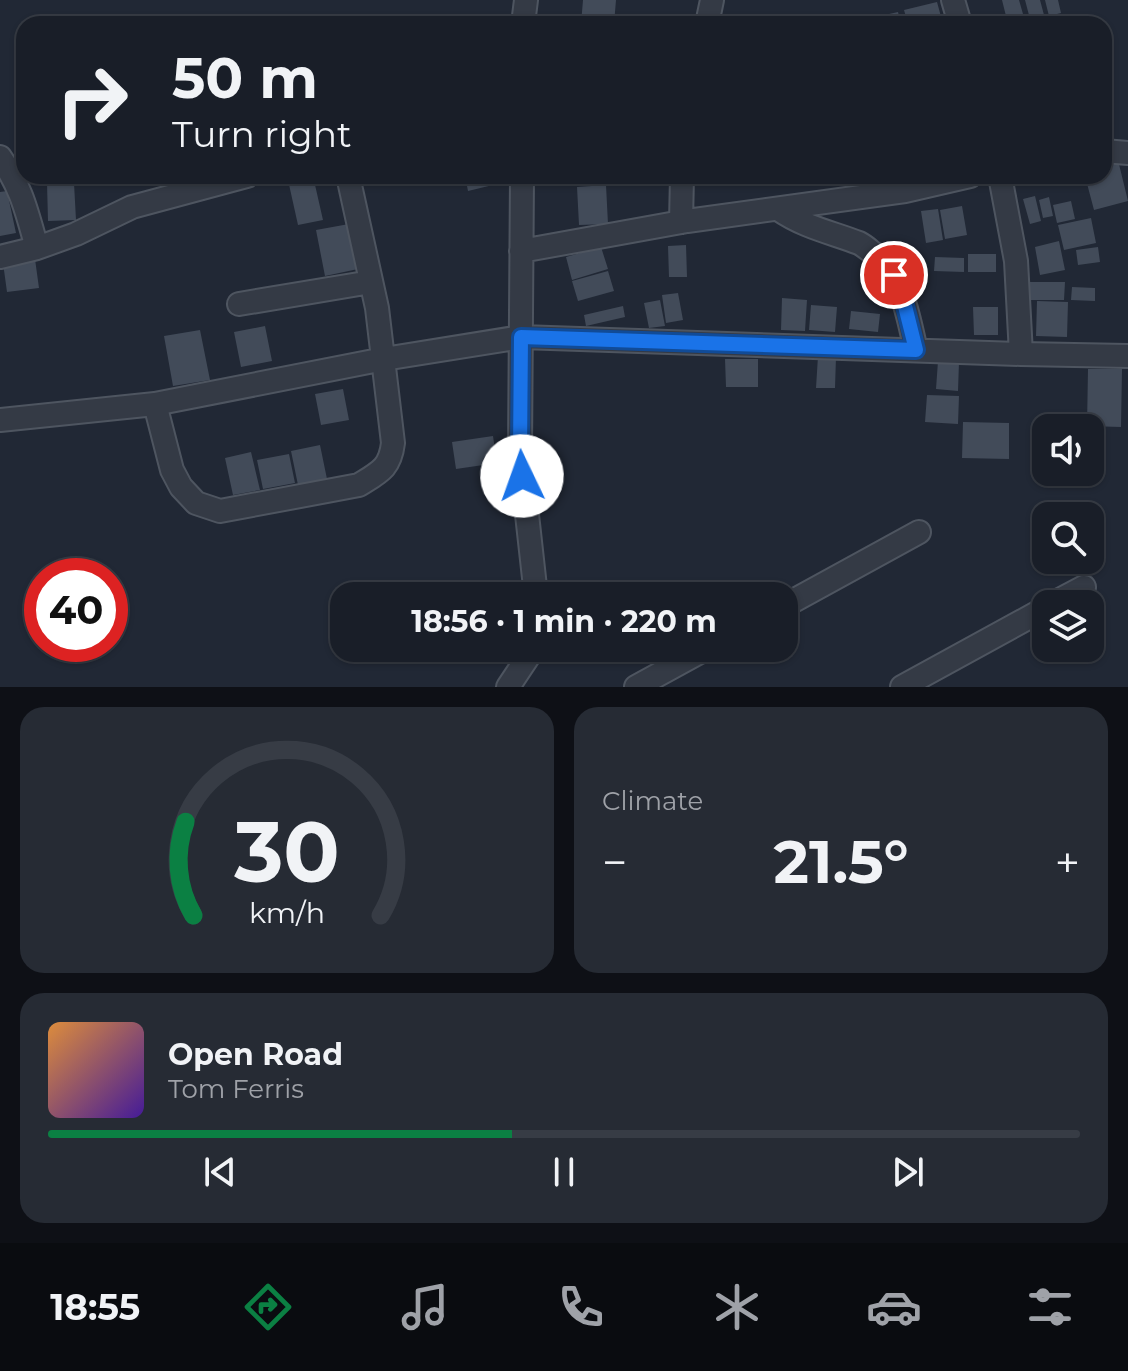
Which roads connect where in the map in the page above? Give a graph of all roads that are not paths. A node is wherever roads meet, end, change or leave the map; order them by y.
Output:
1 (0, 157) edge
2 (16, 181) edge
3 (17, 184) edge
4 (216, 184) edge
5 (350, 184) edge
6 (522, 184) edge
7 (682, 184) edge
8 (935, 184) edge
9 (1002, 184) edge
10 (778, 209) junction
11 (681, 222) junction
12 (37, 248) junction
13 (521, 251) junction
14 (0, 257) edge
15 (371, 282) junction
16 (239, 304) dead end
17 (521, 337) junction
18 (916, 350) junction
19 (1021, 354) junction
20 (1128, 356) edge
21 (384, 359) junction
22 (155, 404) junction
23 (0, 420) edge
24 (919, 532) dead end
25 (534, 582) edge
26 (1084, 587) dead end
27 (1078, 590) edge
28 (798, 598) edge
29 (1032, 616) edge
30 (528, 662) edge
31 (682, 662) edge
32 (518, 683) edge
33 (636, 687) edge
34 (902, 687) edge

1 - 2 street
3 - 12 street
4 - 12 street
5 - 15 street
6 - 13 street
7 - 11 street
8 - 10 street
9 - 19 street
10 - 11 street
10 - 18 street
11 - 13 street
12 - 14 street
13 - 17 street
15 - 16 street
15 - 21 street
17 - 18 street
17 - 21 street
17 - 25 street
18 - 19 street
19 - 20 street
21 - 22 street
21 - 22 street
22 - 23 street
24 - 28 street
26 - 27 street
29 - 34 street
30 - 32 street
31 - 33 street

